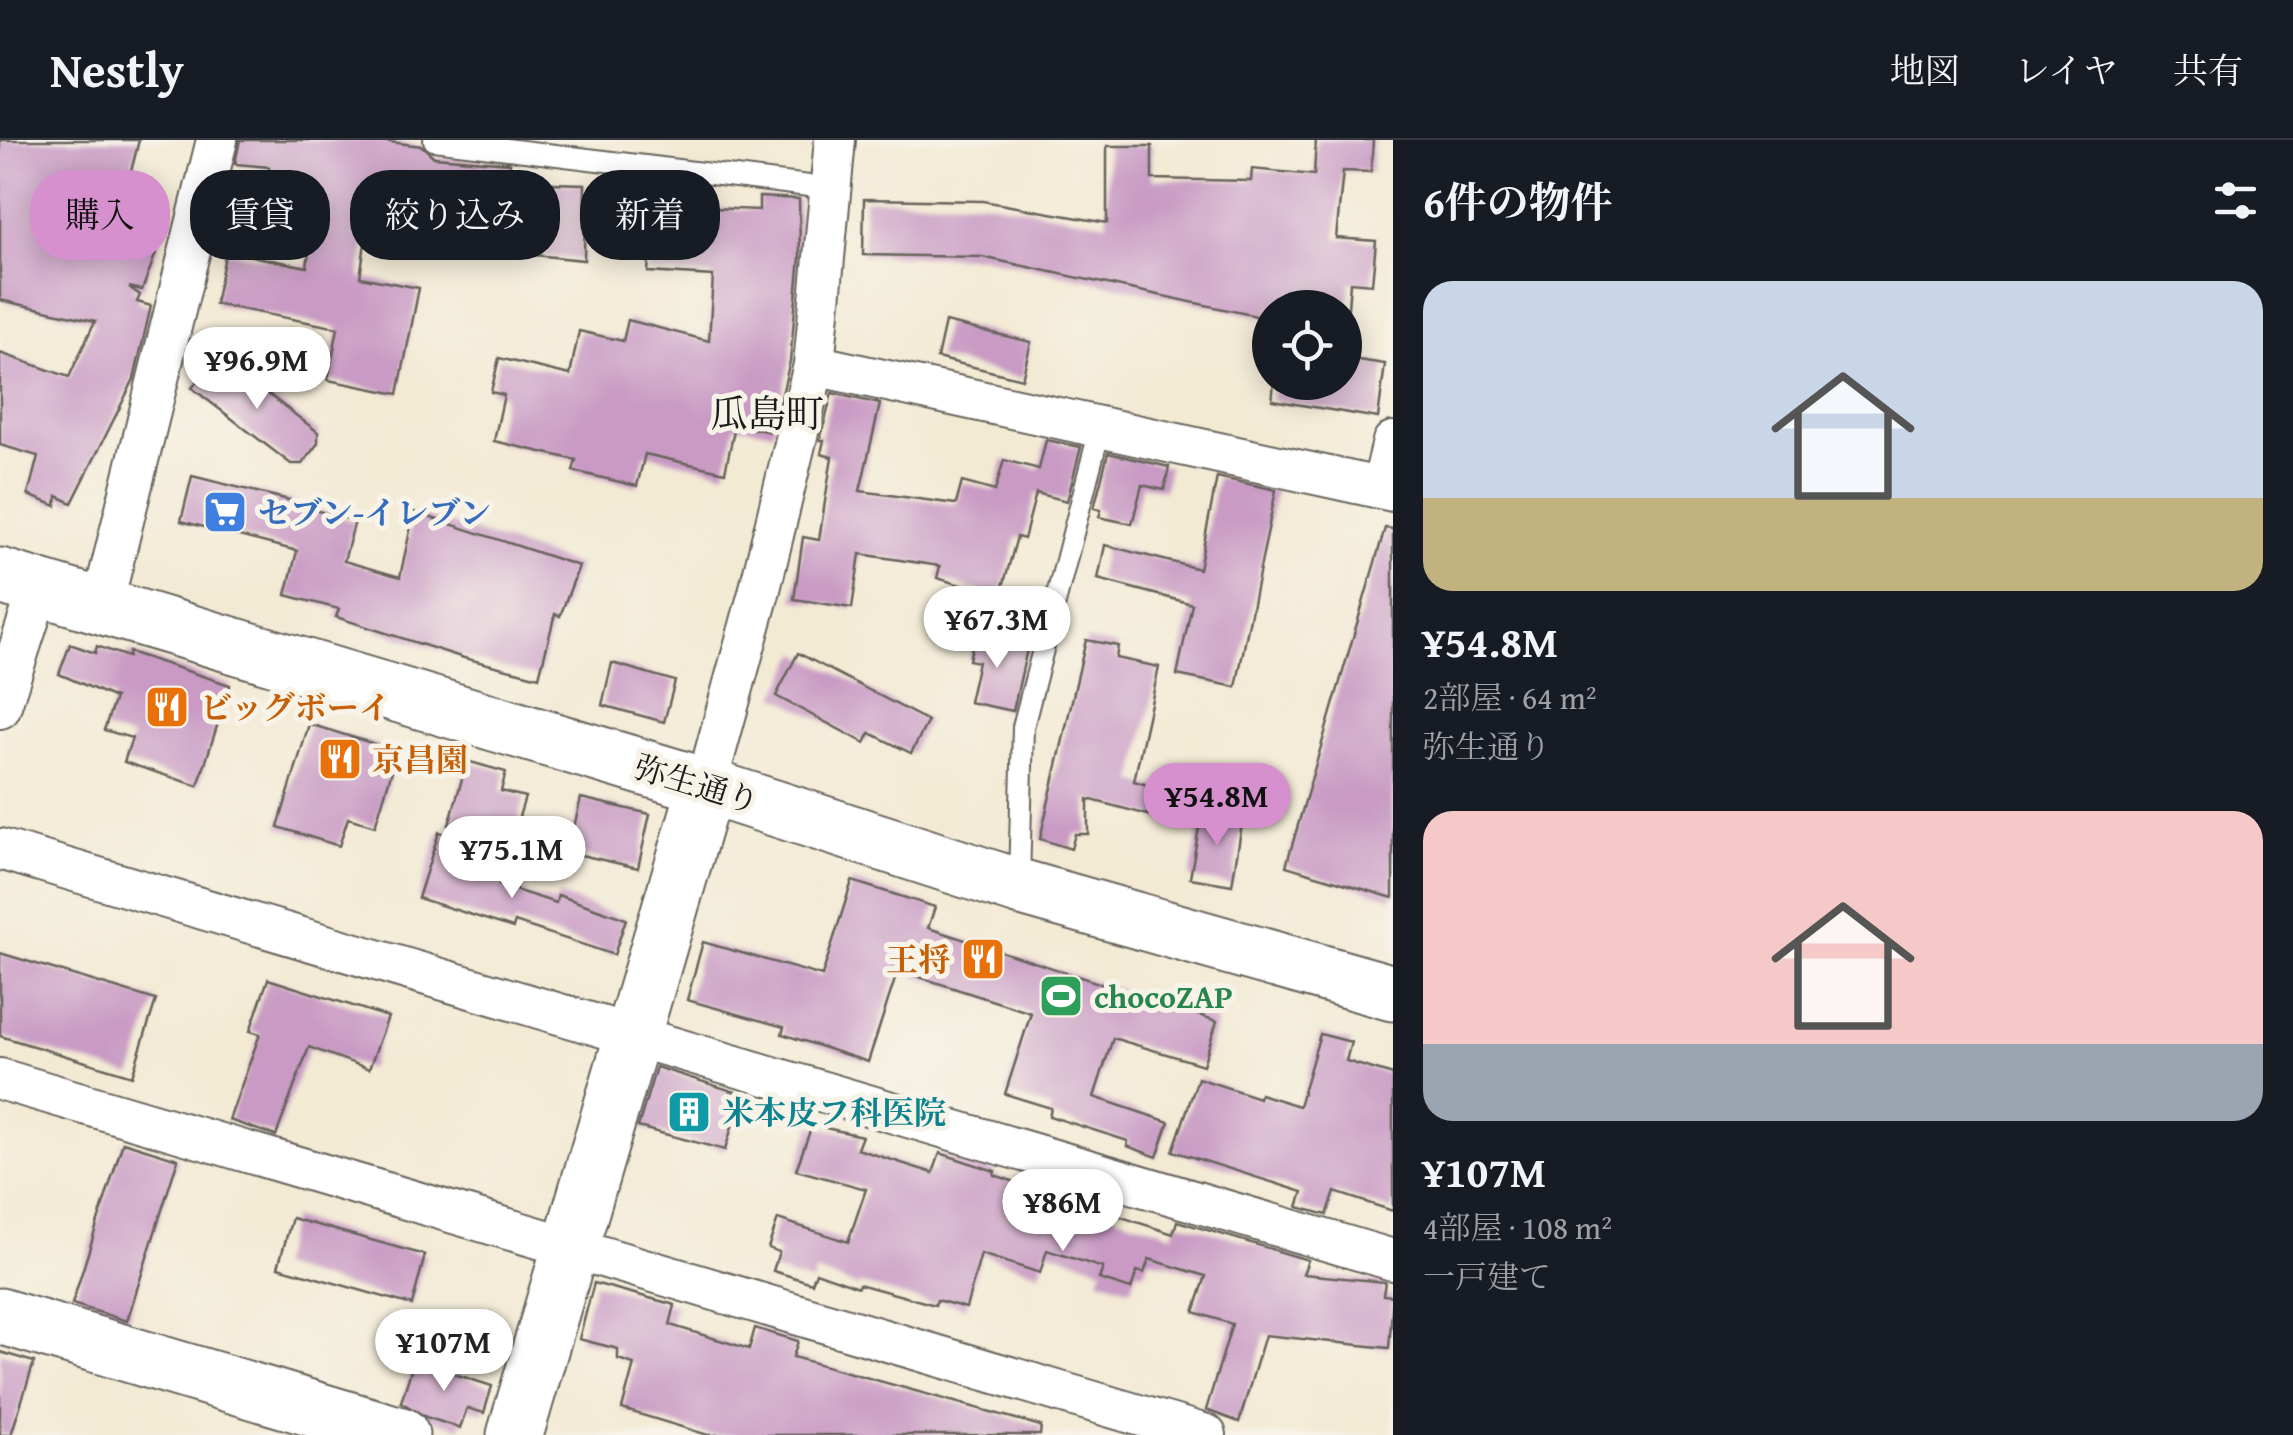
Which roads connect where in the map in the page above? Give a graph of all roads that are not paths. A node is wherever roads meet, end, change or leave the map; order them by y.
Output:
1 (217, 140) edge
2 (434, 140) edge
3 (835, 140) edge
4 (832, 189) junction
5 (814, 365) junction
6 (1101, 425) junction
7 (1393, 442) edge
8 (1388, 489) edge
9 (20, 582) edge
10 (102, 606) junction
11 (0, 708) edge
12 (706, 786) junction
13 (0, 849) edge
14 (1019, 886) junction
15 (1393, 993) edge
16 (632, 1035) junction
17 (0, 1079) edge
18 (570, 1246) junction
19 (1393, 1260) edge
20 (0, 1316) edge
21 (401, 1435) edge
22 (516, 1435) edge
23 (1206, 1435) edge

1 - 10 street
2 - 4 lane
3 - 4 street
4 - 5 street
5 - 6 street
5 - 12 street
6 - 8 street
6 - 14 lane
7 - 8 street
9 - 10 street, 弥生通り
9 - 11 street
10 - 12 street, 弥生通り
12 - 14 street, 弥生通り
12 - 16 street
13 - 16 street
14 - 15 street, 弥生通り
16 - 18 street
16 - 19 street
17 - 18 street
18 - 22 street
18 - 23 street
20 - 21 street

